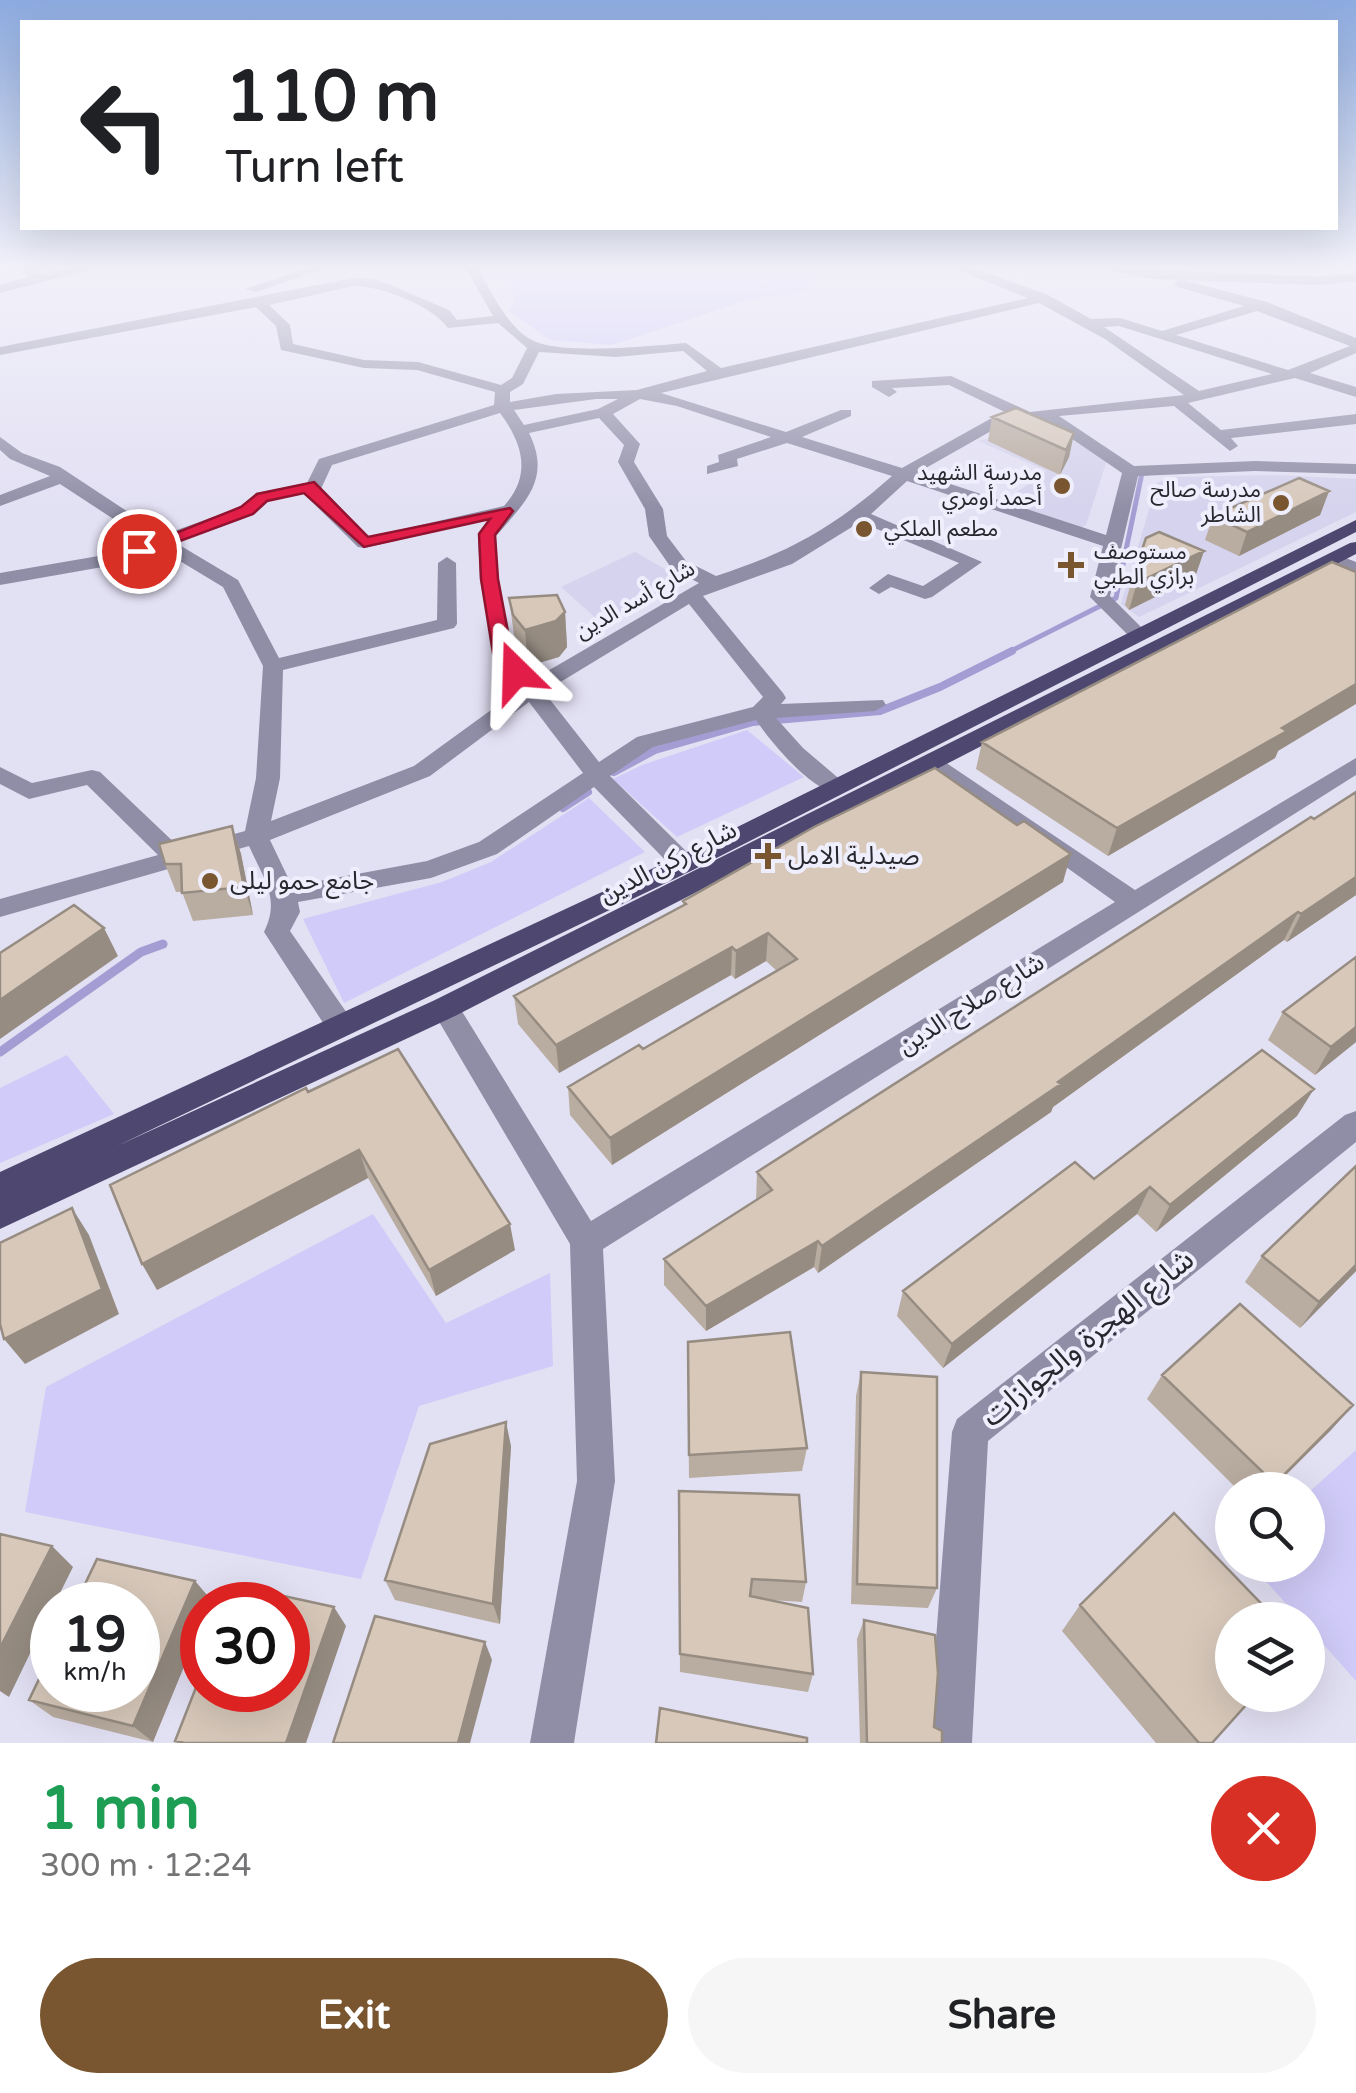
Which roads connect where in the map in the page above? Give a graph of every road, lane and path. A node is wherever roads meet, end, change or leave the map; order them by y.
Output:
1 (292, 348) edge
2 (533, 348) edge
3 (550, 348) edge
4 (682, 348) edge
5 (686, 348) edge
6 (821, 348) edge
7 (1129, 348) edge
8 (1206, 348) edge
9 (1351, 348) edge
10 (718, 373) junction
11 (1292, 374) junction
12 (890, 392) dead end
13 (1356, 392) edge
14 (638, 394) junction
15 (502, 398) junction
16 (1185, 398) junction
17 (846, 412) dead end
18 (603, 413) junction
19 (1037, 415) junction
20 (1356, 419) edge
21 (522, 430) junction
22 (1217, 436) junction
23 (788, 437) junction
24 (0, 442) edge
25 (1255, 466) junction
26 (713, 470) dead end
27 (1356, 470) edge
28 (1131, 471) junction
29 (906, 473) junction
30 (62, 476) junction
31 (314, 487) junction
32 (0, 501) edge
33 (505, 511) junction
34 (858, 516) junction
35 (1356, 525) edge
36 (164, 543) junction
37 (1114, 544) junction
38 (1340, 561) edge
39 (446, 564) dead end
40 (0, 578) edge
41 (714, 582) junction
42 (879, 588) dead end
43 (1356, 589) edge
44 (691, 594) junction
45 (1138, 634) junction
46 (273, 666) junction
47 (530, 691) junction
48 (875, 706) dead end
49 (765, 718) junction
50 (933, 762) junction
51 (1355, 766) edge
52 (0, 774) edge
53 (597, 774) junction
54 (835, 787) junction
55 (256, 836) junction
56 (177, 859) junction
57 (684, 864) junction
58 (1135, 902) junction
59 (286, 904) junction
60 (0, 908) edge
61 (446, 1008) junction
62 (339, 1024) junction
63 (1356, 1124) edge
64 (0, 1187) edge
65 (0, 1215) edge
66 (586, 1242) junction
67 (552, 1743) edge
68 (950, 1743) edge

1 - 15 street
2 - 15 street
3 - 4 street
5 - 10 street
6 - 10 street
7 - 16 street
8 - 11 street
9 - 11 street, شارع أسد الدين
10 - 14 street
11 - 13 street
11 - 16 street, شارع أسد الدين
12 - 19 street
14 - 15 street
14 - 18 street
14 - 23 street
15 - 21 street
15 - 31 street
16 - 19 street, شارع أسد الدين
16 - 22 street
17 - 23 street
18 - 21 street
18 - 41 street
19 - 28 street
19 - 29 street, شارع أسد الدين
20 - 22 street
21 - 33 street
22 - 25 street
23 - 26 street
23 - 29 street
24 - 30 street
25 - 27 street
25 - 28 street
28 - 37 street
29 - 34 street, شارع أسد الدين
29 - 37 street
30 - 32 street
30 - 36 street
31 - 33 street
31 - 36 street
33 - 47 street
34 - 41 street, شارع أسد الدين
34 - 42 street
35 - 45 main road, شارع ركن الدين
36 - 40 street
36 - 46 street
37 - 45 street
38 - 43 street
38 - 50 main road, شارع ركن الدين
39 - 46 street
41 - 44 street, شارع أسد الدين
44 - 47 street, شارع أسد الدين
44 - 49 street
45 - 54 main road, شارع ركن الدين
46 - 55 street
47 - 53 street
47 - 55 street, شارع أسد الدين
48 - 49 street
49 - 53 street
49 - 54 street
50 - 58 street
50 - 61 main road, شارع ركن الدين
51 - 58 street, شارع صلاح الدين
52 - 56 street
53 - 57 street
53 - 59 street
54 - 57 main road, شارع ركن الدين
55 - 56 street, شارع أسد الدين
55 - 59 street
56 - 60 street, شارع أسد الدين
57 - 62 main road, شارع ركن الدين
58 - 66 street, شارع صلاح الدين
59 - 62 street
61 - 65 main road, شارع ركن الدين
61 - 66 street
62 - 64 main road, شارع ركن الدين
63 - 68 street, شارع الهجرة والجوازات
66 - 67 street

